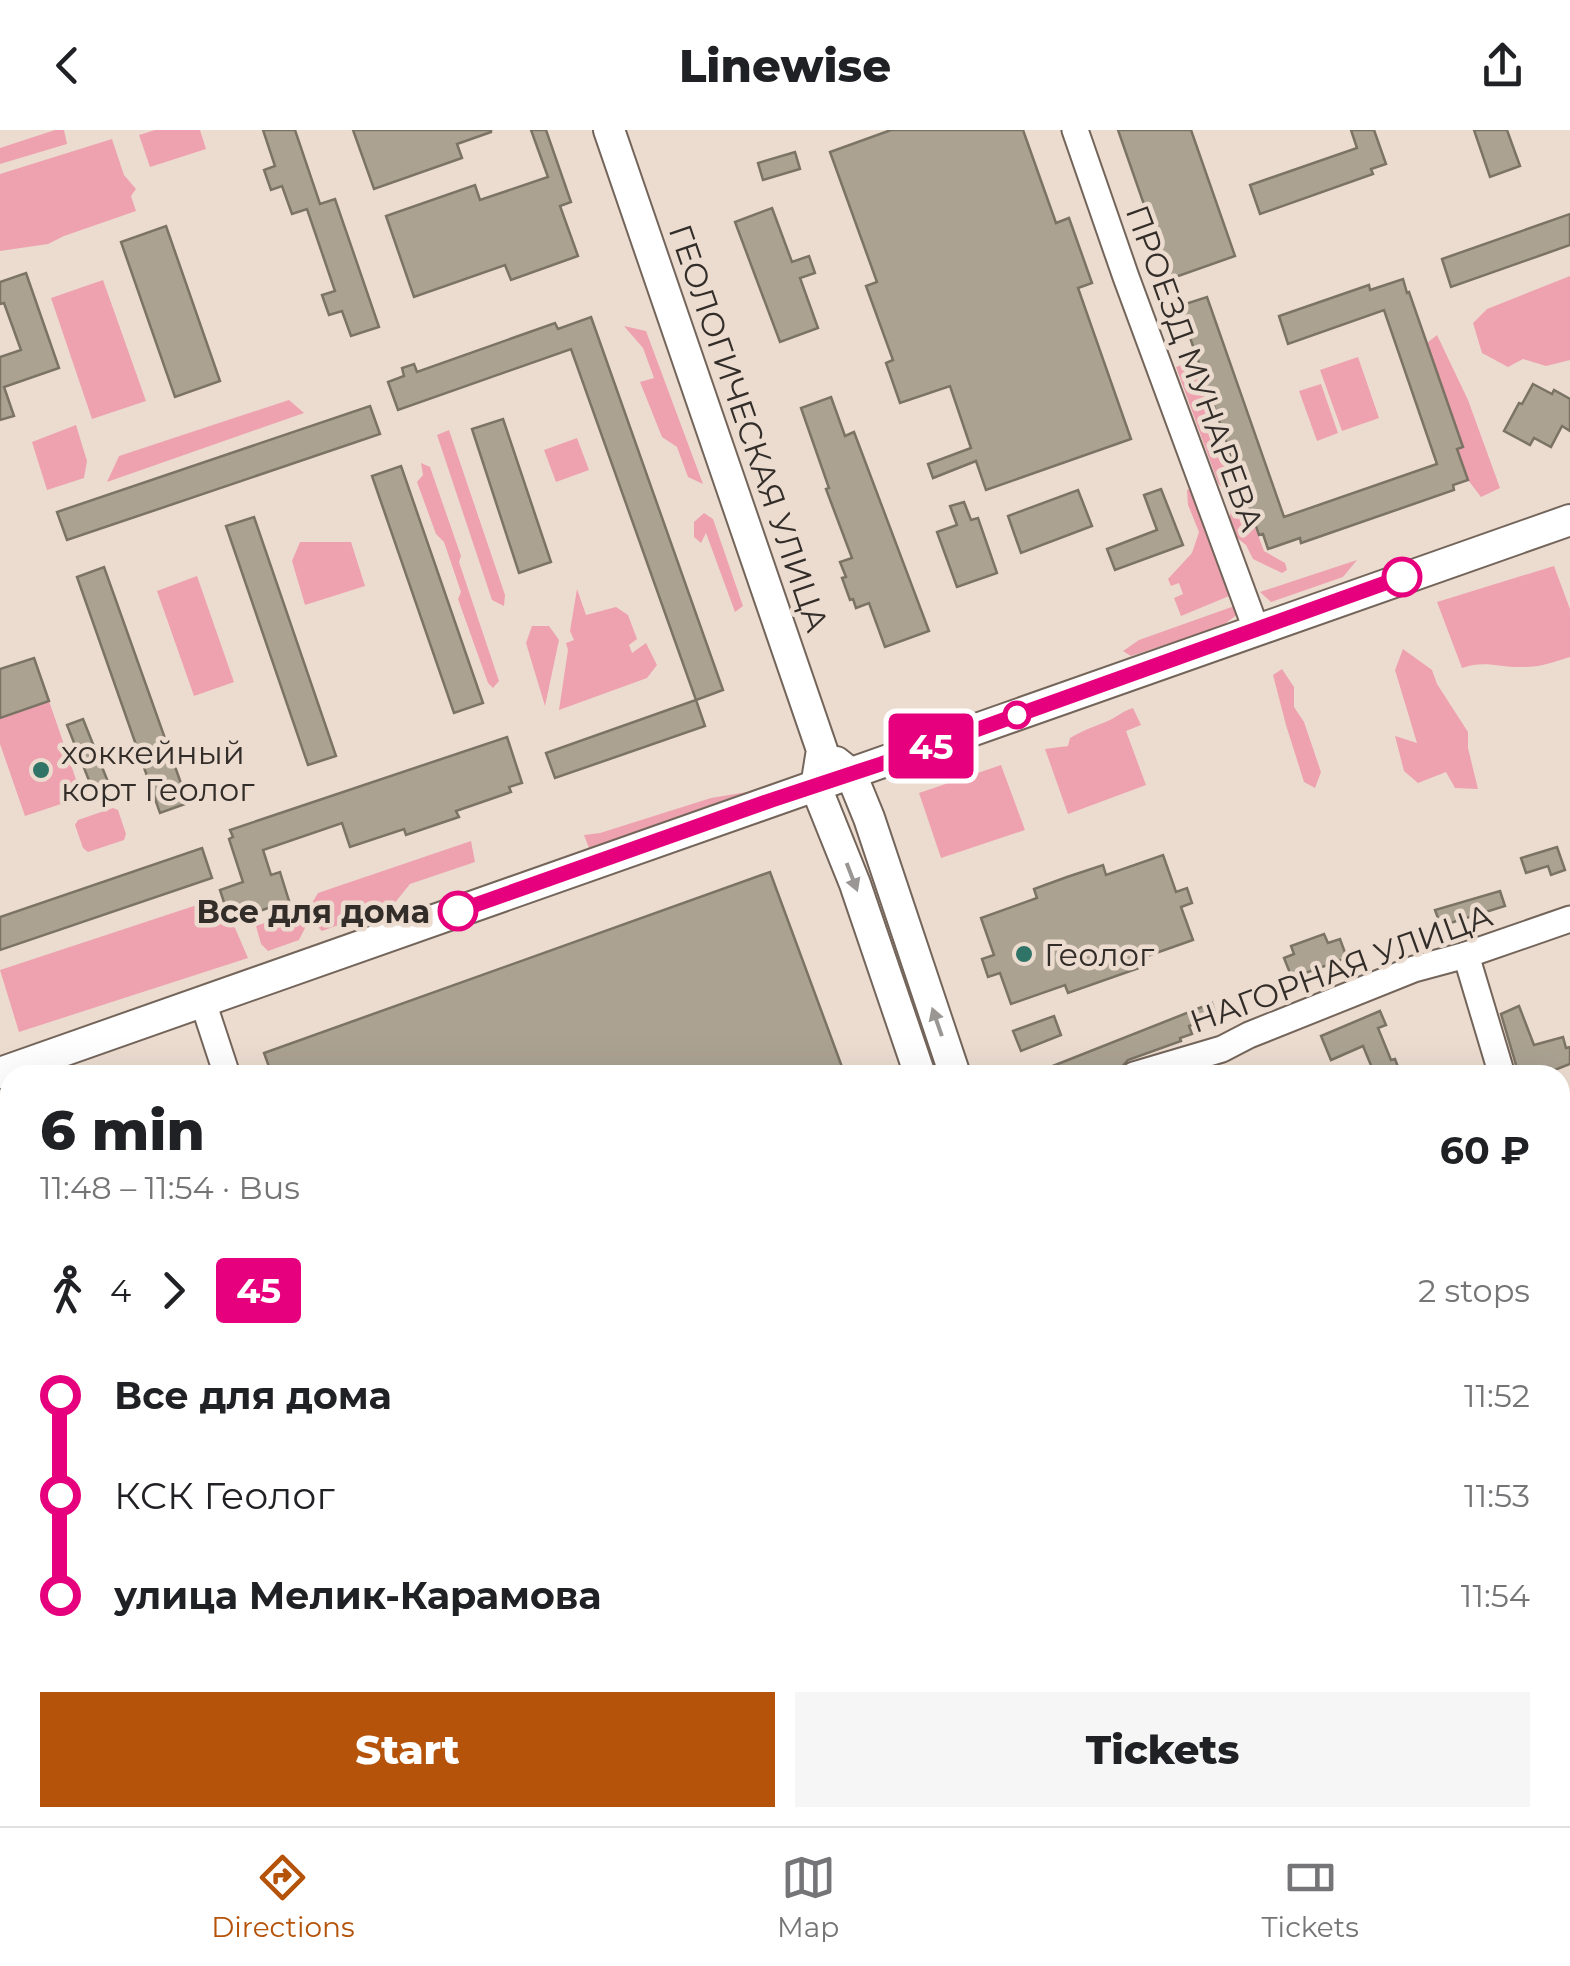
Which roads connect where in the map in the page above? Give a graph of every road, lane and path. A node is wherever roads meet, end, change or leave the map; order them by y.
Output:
1 (609, 130) edge
2 (1075, 130) edge
3 (1570, 519) edge
4 (1256, 629) junction
5 (822, 750) junction
6 (851, 774) junction
7 (816, 787) junction
8 (1570, 919) edge
9 (1466, 955) junction
10 (203, 1002) junction
11 (23, 1065) edge
12 (223, 1065) edge
13 (917, 1065) edge
14 (952, 1065) edge
15 (1168, 1065) edge
16 (1499, 1065) edge

1 - 5 main road, ГЕОЛОГИЧЕСКАЯ УЛИЦА
2 - 4 street, ПРОЕЗД МУНАРЕВА
3 - 4 main road
4 - 6 main road
5 - 6 main road
5 - 7 main road, ГЕОЛОГИЧЕСКАЯ УЛИЦА
6 - 7 main road
14 -> 6 main road
7 - 10 main road
7 -> 13 main road
8 - 9 street, НАГОРНАЯ УЛИЦА
9 - 15 street, НАГОРНАЯ УЛИЦА
9 - 16 street
10 - 11 main road
10 - 12 street

